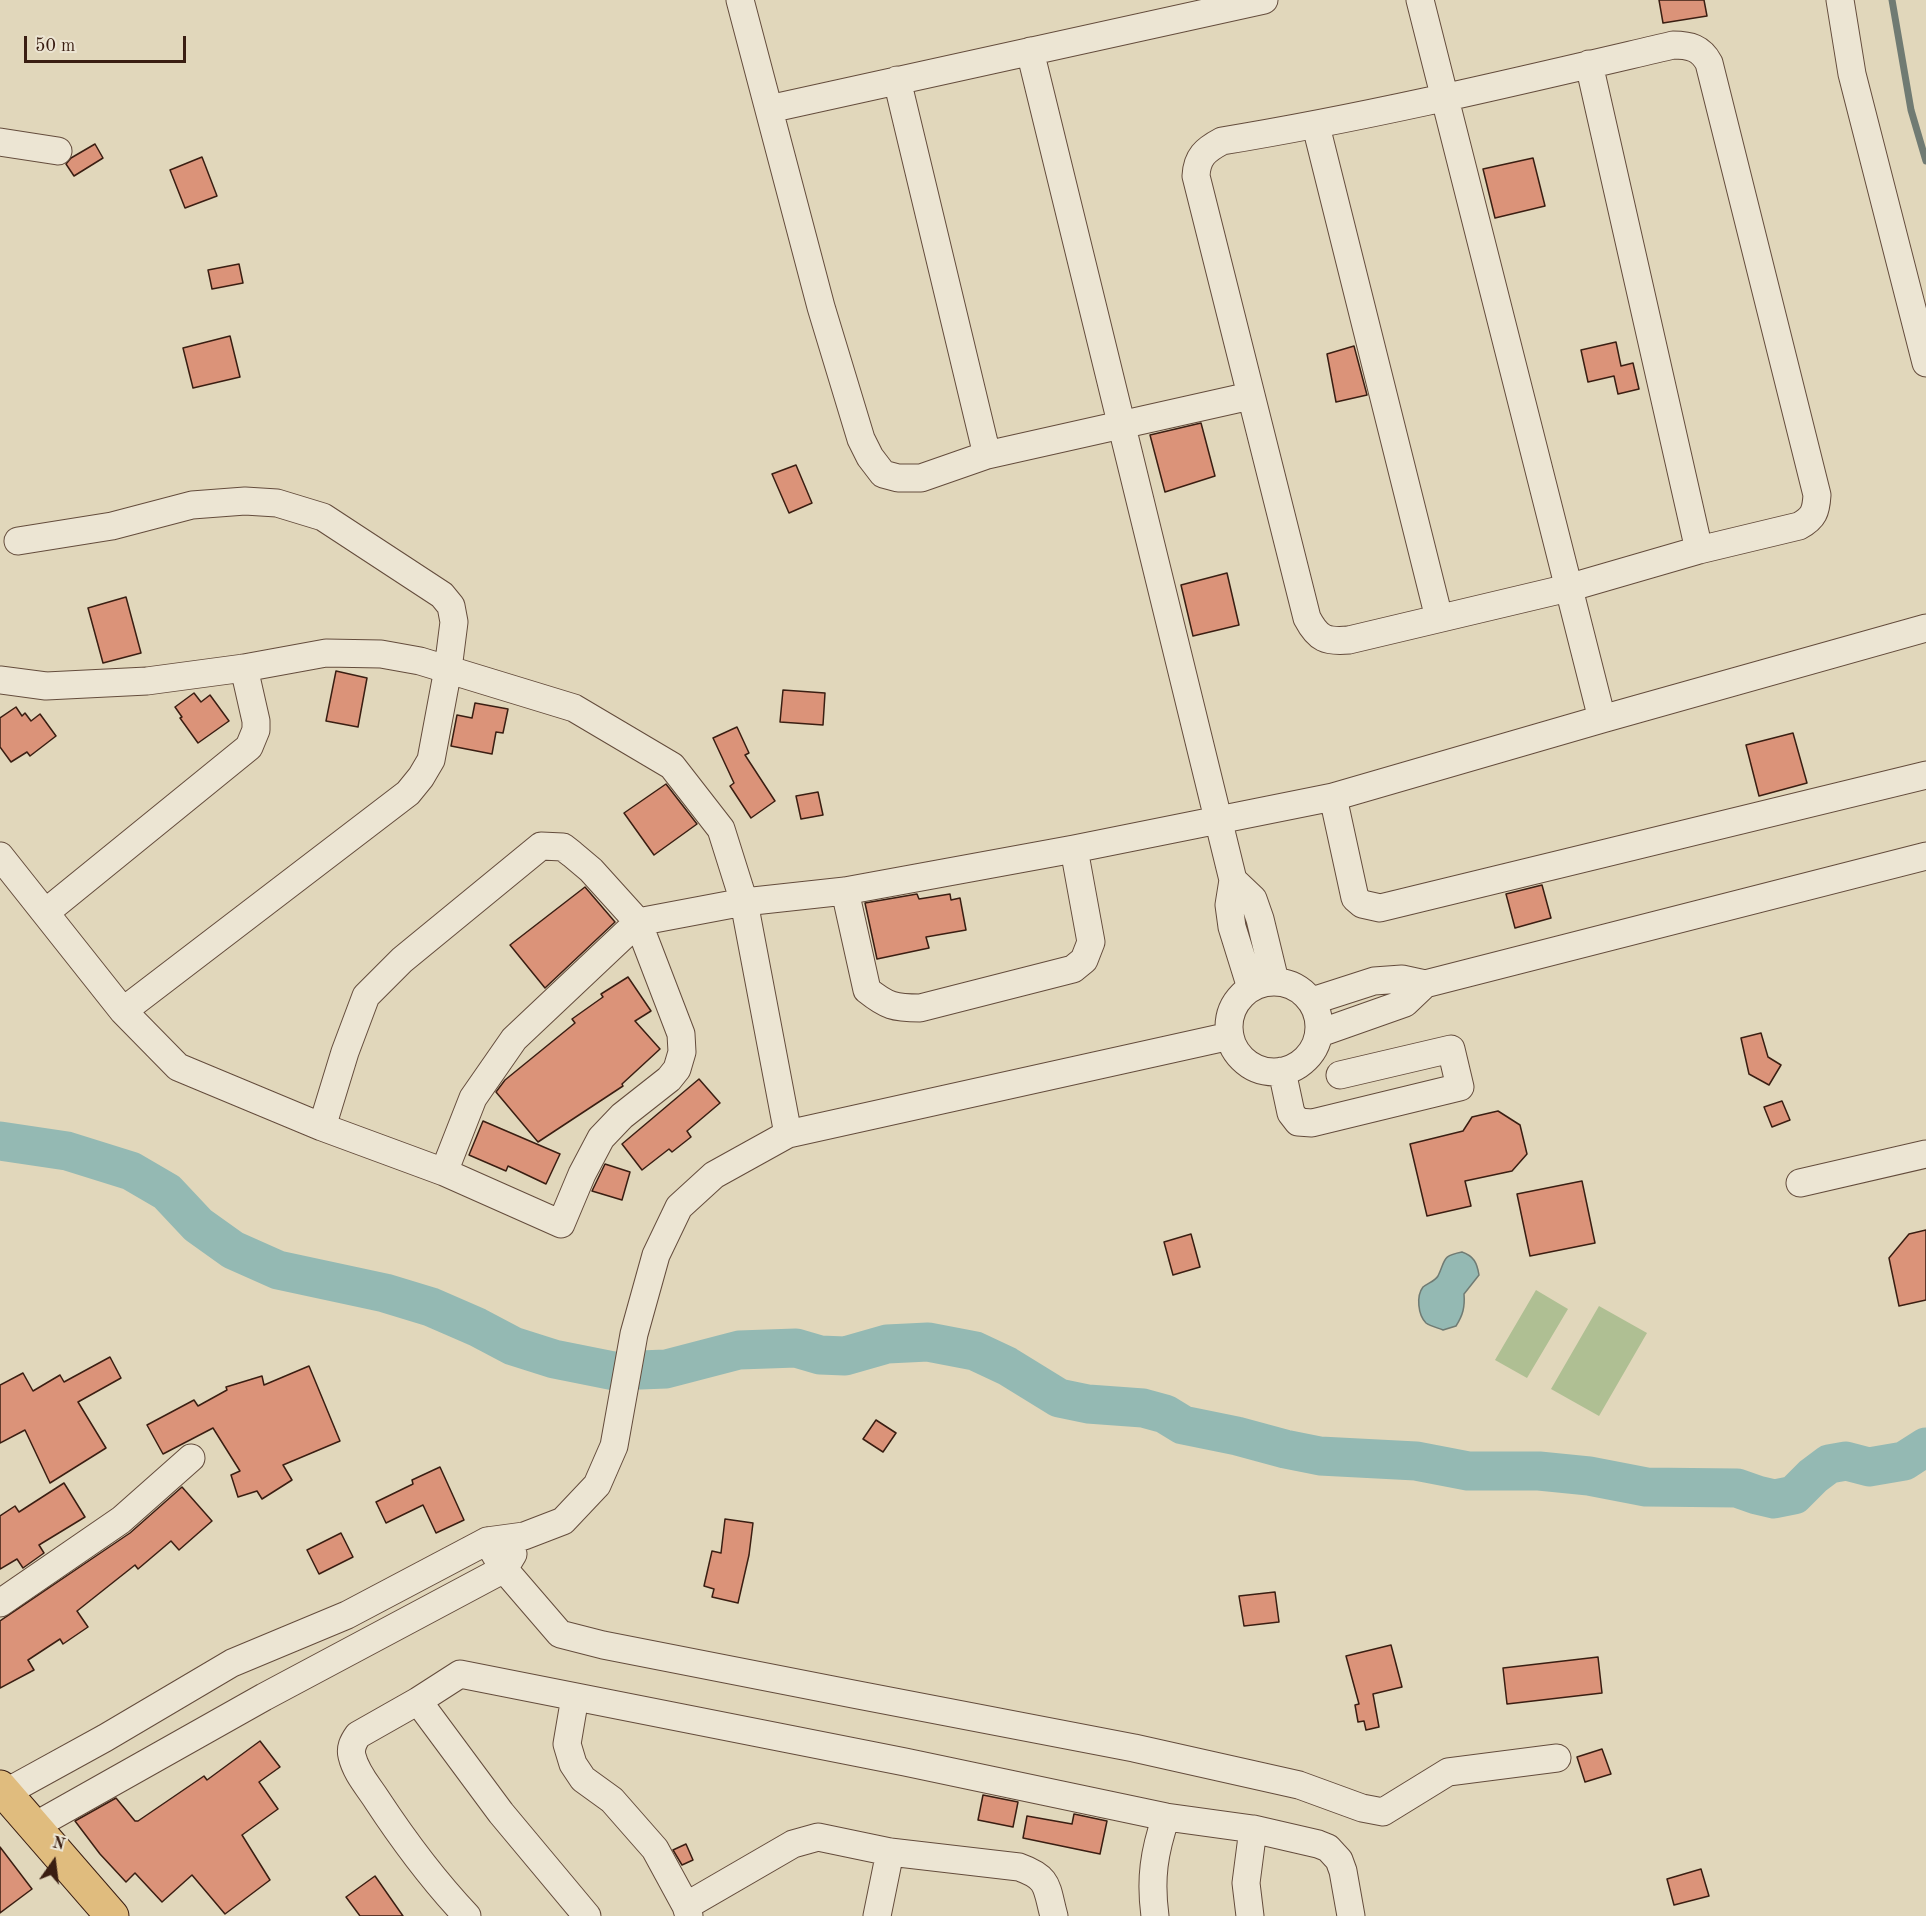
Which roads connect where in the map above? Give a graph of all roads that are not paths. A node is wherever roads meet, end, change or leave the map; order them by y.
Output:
1 (740, 0) edge
2 (1264, 0) edge
3 (1420, 0) edge
4 (1840, 0) edge
5 (1030, 51) junction
6 (1588, 64) junction
7 (897, 81) junction
8 (1445, 98) junction
9 (768, 109) junction
10 (1316, 126) junction
11 (0, 142) edge
12 (57, 151) dead end
13 (1926, 363) edge
14 (1250, 396) junction
15 (1123, 424) junction
16 (987, 455) junction
17 (18, 541) dead end
18 (1699, 550) junction
19 (1568, 588) junction
20 (1439, 618) junction
21 (1926, 627) edge
22 (244, 668) junction
23 (448, 669) junction
24 (0, 680) edge
25 (1602, 718) junction
26 (1926, 775) edge
27 (1333, 797) junction
28 (1219, 820) junction
29 (1074, 849) junction
30 (0, 856) edge
31 (1926, 856) edge
32 (845, 891) junction
33 (744, 902) junction
34 (46, 912) junction
35 (639, 922) junction
36 (1263, 984) junction
37 (1425, 984) junction
38 (1312, 1001) junction
39 (123, 1011) junction
40 (1320, 1033) junction
41 (1230, 1036) junction
42 (1376, 1067) junction
43 (1282, 1071) junction
44 (1340, 1075) dead end
45 (1385, 1104) junction
46 (322, 1126) junction
47 (789, 1134) junction
48 (1926, 1154) edge
49 (444, 1172) junction
50 (1800, 1183) dead end
51 (191, 1458) dead end
52 (524, 1536) junction
53 (487, 1541) junction
54 (504, 1569) junction
55 (0, 1603) edge
56 (295, 1637) junction
57 (314, 1671) junction
58 (575, 1697) junction
59 (418, 1701) junction
60 (1557, 1758) dead end
61 (2, 1790) edge
62 (1166, 1817) junction
63 (33, 1827) junction
64 (1253, 1829) junction
65 (890, 1852) junction
66 (687, 1911) edge
67 (112, 1916) edge
68 (467, 1916) edge
69 (587, 1916) edge
70 (877, 1916) edge
71 (1054, 1916) edge
72 (1155, 1916) edge
73 (1250, 1916) edge
74 (1351, 1916) edge

1 - 9 street
2 - 5 street
3 - 8 street
4 - 13 street
5 - 7 street
5 - 15 street
6 - 8 street
6 - 18 street
6 - 18 street
7 - 9 street
7 - 16 street
8 - 10 street
8 - 19 street
9 - 16 street
10 - 14 street
10 - 20 street
11 - 12 street
14 - 15 street
14 - 20 street
15 - 16 street
15 - 28 street
17 - 23 street
18 - 19 street
19 - 20 street
19 - 25 street
21 - 25 street
22 - 23 street
22 - 24 street
22 - 34 street
23 - 33 street
23 - 39 street
25 - 27 street
26 - 27 street
27 - 28 street
28 - 29 street
28 - 36 street
29 - 32 street
29 - 32 street
30 - 34 street
31 - 37 street
32 - 33 street
33 - 35 street
33 - 47 street
34 - 39 street
35 - 46 street
35 - 49 street
35 - 49 street
36 - 38 street
36 - 41 street
37 - 38 street
37 - 40 street
38 - 40 street
39 - 46 street
40 - 43 street
41 - 43 street
41 - 47 street
42 - 44 street
42 - 45 street
42 - 45 street
43 - 45 street
46 - 49 street
47 - 52 street
48 - 50 street
51 - 55 street
52 - 53 street
52 - 54 street
53 - 54 street
53 - 56 street
54 - 57 street
54 - 60 street
56 - 57 street
56 - 61 street
57 - 63 street
58 - 59 street
58 - 62 street
58 - 66 street
59 - 68 street
59 - 69 street
61 - 63 main road
62 - 64 street
62 - 72 street
63 - 67 main road
64 - 73 street
64 - 74 street
65 - 66 street
65 - 70 street
65 - 71 street

